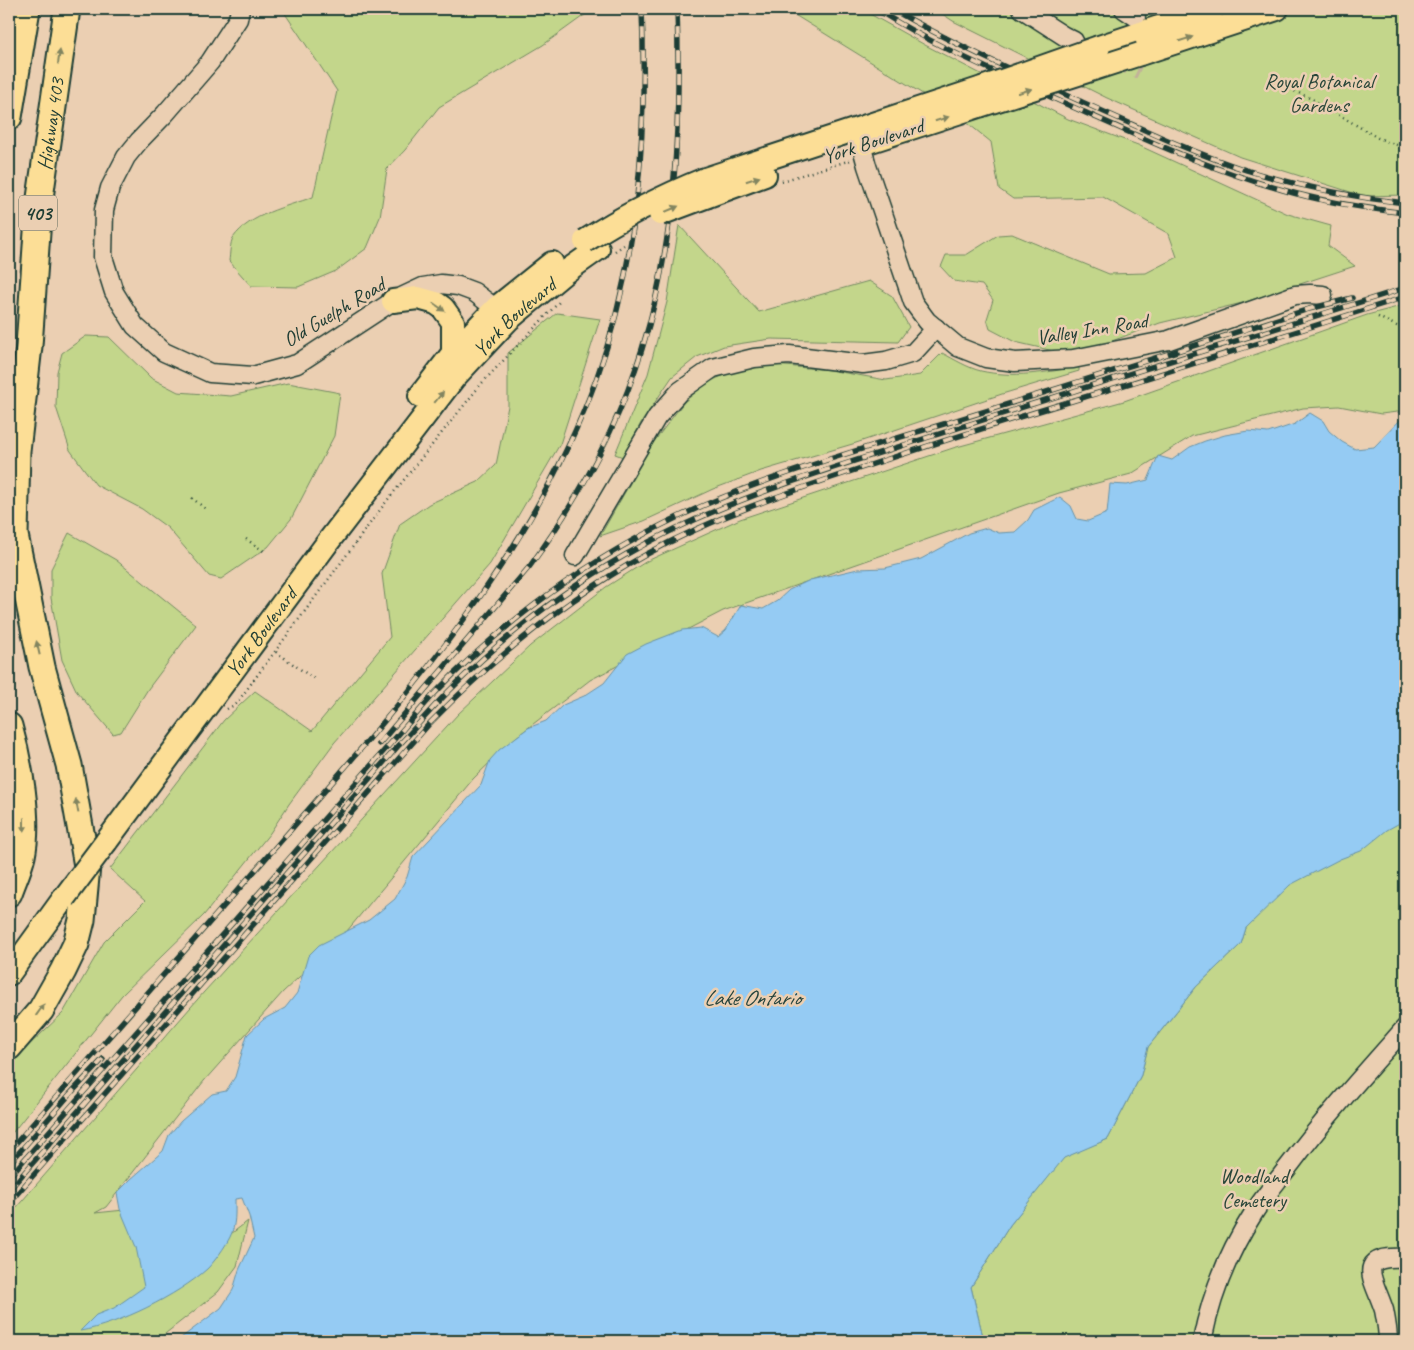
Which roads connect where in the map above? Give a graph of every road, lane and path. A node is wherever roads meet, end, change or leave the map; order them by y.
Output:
1 (66, 9) edge
2 (240, 9) edge
3 (1022, 9) edge
4 (1213, 9) edge
5 (1277, 9) edge
6 (25, 15) edge
7 (1074, 41) dead end
8 (9, 65) edge
9 (1290, 89) dead end
10 (980, 97) junction
11 (9, 117) edge
12 (861, 143) junction
13 (1405, 148) edge
14 (780, 181) dead end
15 (39, 204) junction
16 (624, 245) dead end
17 (597, 248) junction
18 (566, 294) dead end
19 (1323, 295) dead end
20 (393, 301) junction
21 (502, 313) junction
22 (1378, 317) dead end
23 (936, 328) junction
24 (1405, 328) edge
25 (454, 353) junction
26 (9, 417) edge
27 (192, 498) dead end
28 (207, 510) dead end
29 (246, 539) dead end
30 (265, 552) dead end
31 (575, 556) dead end
32 (276, 652) junction
33 (314, 679) dead end
34 (220, 712) dead end
35 (9, 726) edge
36 (105, 834) junction
37 (64, 889) junction
38 (9, 893) edge
39 (9, 955) edge
40 (9, 974) edge
41 (1403, 1036) edge
42 (9, 1047) edge
43 (1405, 1258) edge
44 (1202, 1341) edge
45 (1388, 1341) edge

15 -> 1 highway, Highway 403 / 403
2 - 20 street, Old Guelph Road
3 - 7 street
4 - 10 main road, York Boulevard, bridge
10 -> 5 main road, York Boulevard, bridge
6 - 8 highway
6 - 11 highway, Highway 403
9 - 13 path
10 - 12 main road, York Boulevard
12 - 14 path
12 - 17 main road, York Boulevard, bridge
12 - 23 street, Valley Inn Road
15 - 26 highway, Highway 403 / 403
42 -> 15 highway
16 - 17 path
17 - 21 main road, York Boulevard
18 - 32 path
19 - 23 street, Valley Inn Road
20 - 21 street, Old Guelph Road
20 -> 25 main road
21 - 25 main road, York Boulevard
36 -> 21 main road, York Boulevard
22 - 24 path
23 - 31 street
25 - 36 main road, York Boulevard
27 - 28 path
29 - 30 path
32 - 33 path
32 - 34 path
35 -> 38 highway
36 - 37 main road, York Boulevard, bridge
37 - 39 main road, York Boulevard
37 - 40 main road, York Boulevard
41 - 44 street
43 - 45 street

